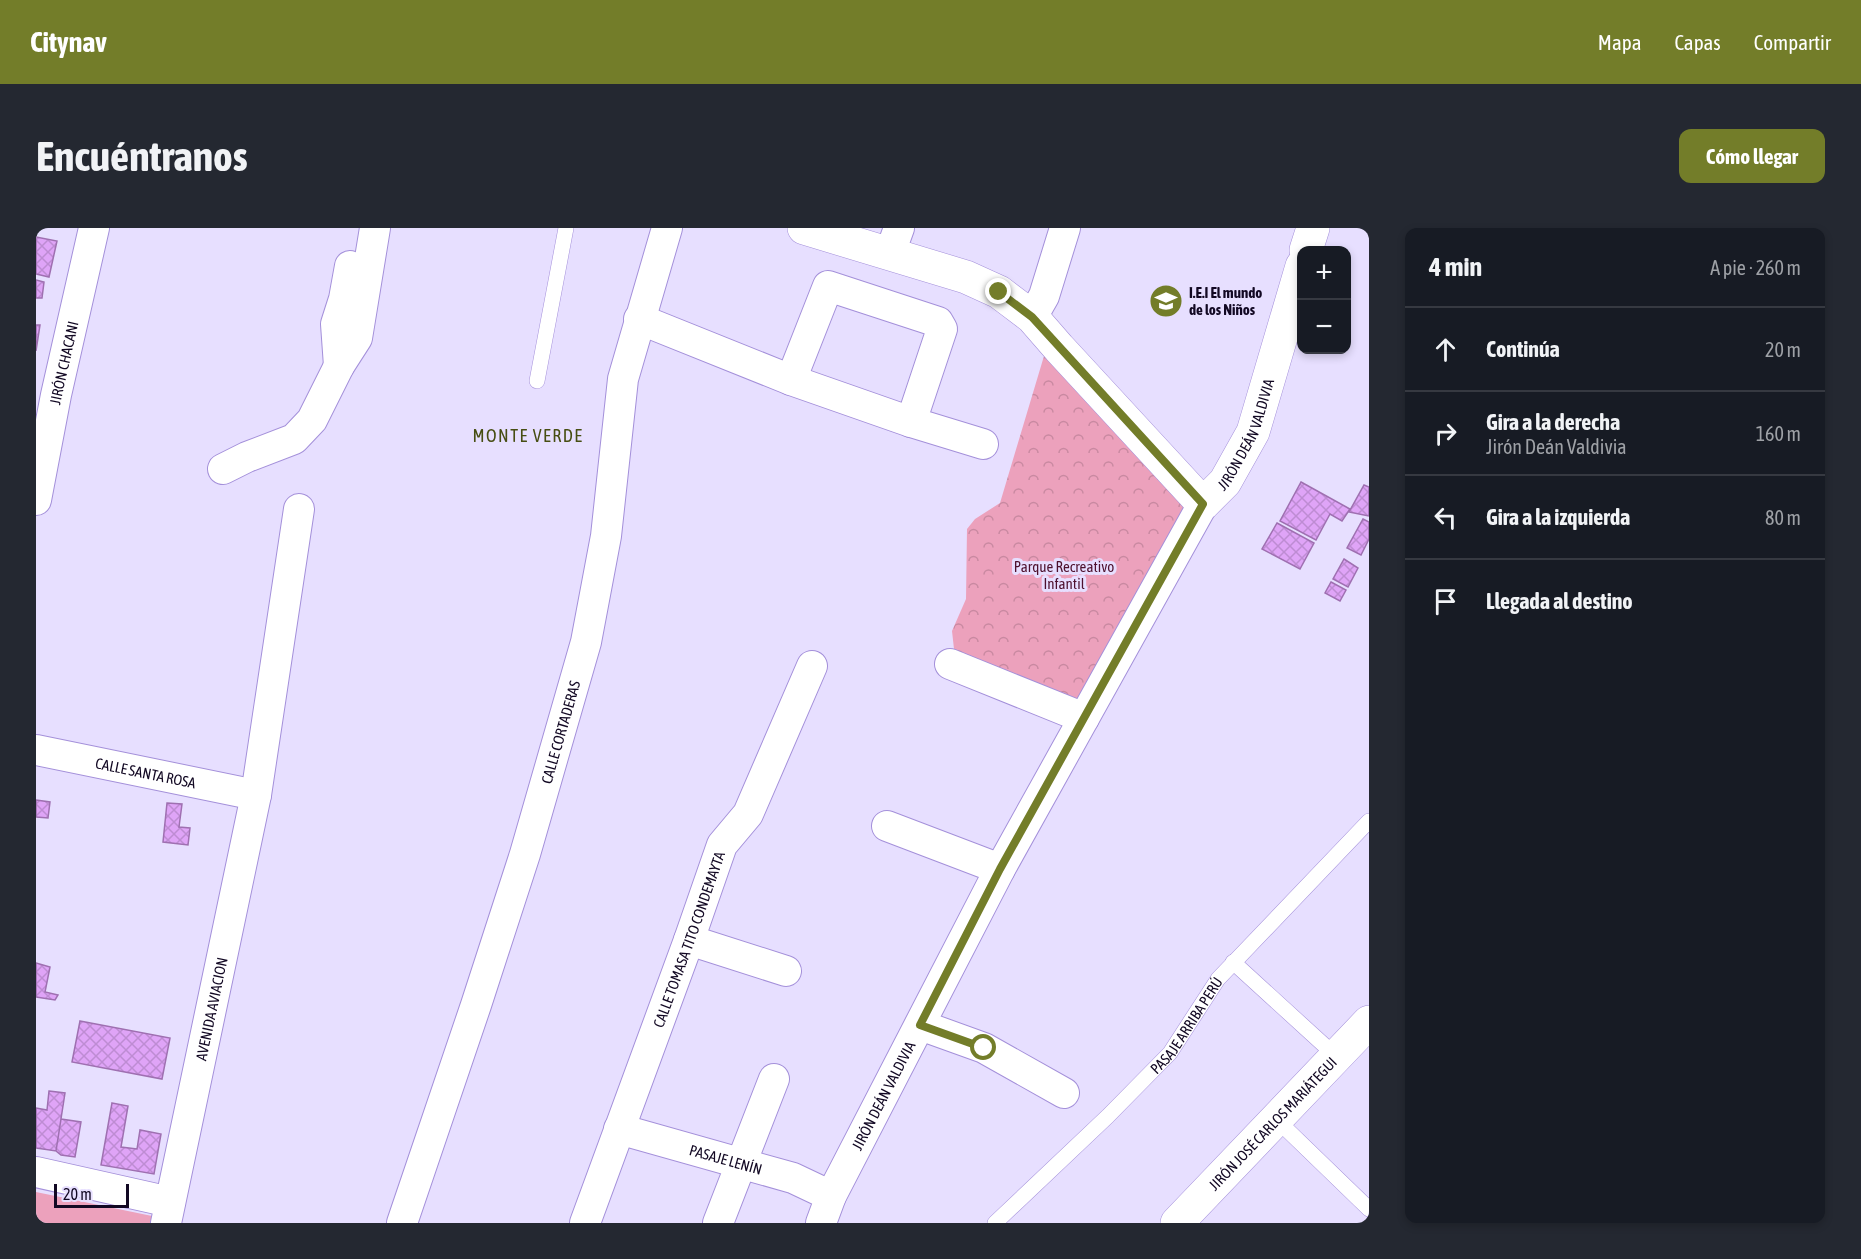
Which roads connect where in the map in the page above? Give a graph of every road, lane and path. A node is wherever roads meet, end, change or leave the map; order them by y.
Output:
1 (94, 228) edge
2 (356, 228) edge
3 (375, 228) edge
4 (566, 228) edge
5 (667, 228) edge
6 (804, 228) edge
7 (1065, 228) edge
8 (1313, 228) edge
9 (895, 241) edge
10 (1307, 246) edge
11 (1297, 283) edge
12 (1032, 317) junction
13 (639, 320) junction
14 (339, 366) junction
15 (791, 380) junction
16 (537, 381) dead end
17 (46, 393) edge
18 (911, 422) junction
19 (983, 444) dead end
20 (223, 469) dead end
21 (36, 500) edge
22 (1203, 504) junction
23 (299, 508) dead end
24 (950, 663) dead end
25 (812, 666) dead end
26 (1084, 718) junction
27 (36, 750) edge
28 (256, 795) junction
29 (1369, 821) edge
30 (887, 826) dead end
31 (1000, 869) junction
32 (689, 940) junction
33 (1233, 962) junction
34 (786, 971) dead end
35 (1369, 1022) edge
36 (920, 1025) junction
37 (1336, 1056) junction
38 (774, 1079) dead end
39 (1064, 1093) dead end
40 (1277, 1119) junction
41 (619, 1129) junction
42 (742, 1163) junction
43 (36, 1172) edge
44 (826, 1209) edge
45 (1369, 1209) edge
46 (168, 1212) edge
47 (402, 1223) edge
48 (585, 1223) edge
49 (718, 1223) edge
50 (995, 1223) edge
51 (1177, 1223) edge

1 - 17 street, JIRÓN CHACANI
2 - 14 street
3 - 14 street
4 - 16 lane
5 - 13 street, CALLE CORTADERAS
6 - 9 street
7 - 12 street
8 - 10 street
9 - 12 street
11 - 22 street, JIRÓN DEÁN VALDIVIA
12 - 22 street
13 - 15 street
13 - 47 street, CALLE CORTADERAS
14 - 20 street
15 - 18 street
15 - 18 street
17 - 21 street, JIRÓN CHACANI
18 - 19 street
22 - 26 street, JIRÓN DEÁN VALDIVIA
23 - 28 street, AVENIDA AVIACION
24 - 26 street
25 - 32 street, CALLE TOMASA TITO CONDEMAYTA
26 - 31 street, JIRÓN DEÁN VALDIVIA
27 - 28 street, CALLE SANTA ROSA
28 - 46 street, AVENIDA AVIACION
29 - 33 lane, PASAJE ARRIBA PERÚ
30 - 31 street
31 - 36 street, JIRÓN DEÁN VALDIVIA
32 - 34 street
32 - 41 street, CALLE TOMASA TITO CONDEMAYTA
33 - 37 lane
33 - 50 lane, PASAJE ARRIBA PERÚ
35 - 37 street, JIRÓN JOSÉ CARLOS MARIÁTEGUI
36 - 39 street
36 - 44 street, JIRÓN DEÁN VALDIVIA
37 - 40 street, JIRÓN JOSÉ CARLOS MARIÁTEGUI
38 - 42 street
40 - 45 lane
40 - 51 street, JIRÓN JOSÉ CARLOS MARIÁTEGUI
41 - 42 street, PASAJE LENÍN
41 - 48 street, CALLE TOMASA TITO CONDEMAYTA
42 - 44 street, PASAJE LENÍN
42 - 49 street
43 - 46 street

